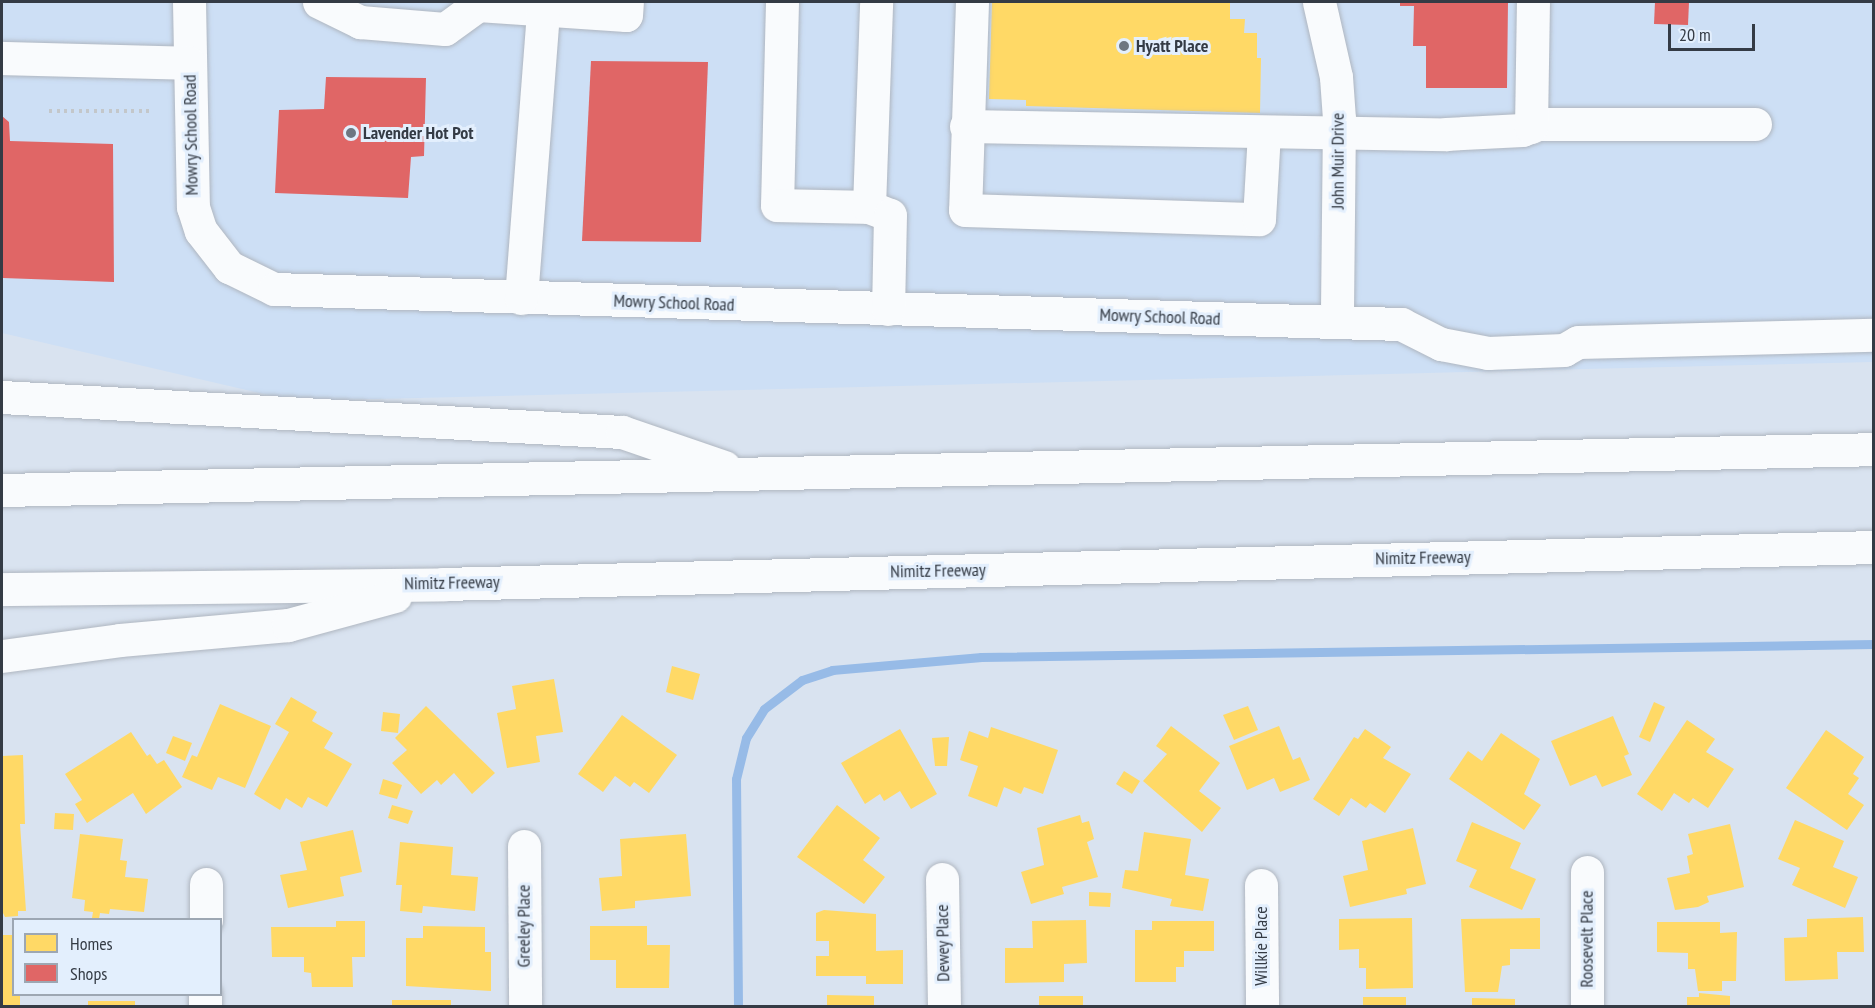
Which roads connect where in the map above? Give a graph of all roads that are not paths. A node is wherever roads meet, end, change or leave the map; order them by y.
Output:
1 (189, 2) edge
2 (319, 2) edge
3 (627, 2) edge
4 (782, 2) edge
5 (876, 2) edge
6 (972, 2) edge
7 (1319, 2) edge
8 (1533, 2) edge
9 (544, 6) edge
10 (2, 58) edge
11 (189, 63) junction
12 (1755, 124) dead end
13 (966, 126) junction
14 (1531, 127) junction
15 (1264, 132) junction
16 (1339, 134) junction
17 (869, 207) junction
18 (521, 298) junction
19 (888, 309) junction
20 (1337, 322) junction
21 (1874, 335) edge
22 (2, 397) edge
23 (1874, 449) edge
24 (745, 474) junction
25 (2, 490) edge
26 (1874, 547) edge
27 (443, 584) junction
28 (2, 589) edge
29 (2, 656) edge
30 (524, 846) dead end
31 (1587, 872) dead end
32 (942, 879) dead end
33 (206, 884) dead end
34 (1261, 885) dead end
35 (206, 918) edge
36 (525, 1006) edge
37 (944, 1006) edge
38 (1262, 1006) edge
39 (1587, 1006) edge

1 - 11 main road, Mowry School Road
2 - 9 main road
3 - 9 main road
4 - 17 main road
5 - 17 main road
6 - 13 main road
7 - 16 main road, John Muir Drive
8 - 14 main road
9 - 18 main road
10 - 11 main road
11 - 18 main road, Mowry School Road
12 - 14 main road
13 - 15 main road
13 - 15 main road
14 - 16 main road
15 - 16 main road
16 - 20 main road, John Muir Drive
17 - 19 main road
18 - 19 main road, Mowry School Road
19 - 20 main road, Mowry School Road
20 - 21 main road, Mowry School Road
22 - 24 main road
23 - 24 main road
24 - 25 main road
26 - 27 main road, Nimitz Freeway
27 - 28 main road, Nimitz Freeway
27 - 29 main road
30 - 36 main road, Greeley Place
31 - 39 main road, Roosevelt Place
32 - 37 main road, Dewey Place
33 - 35 main road
34 - 38 main road, Willkie Place

